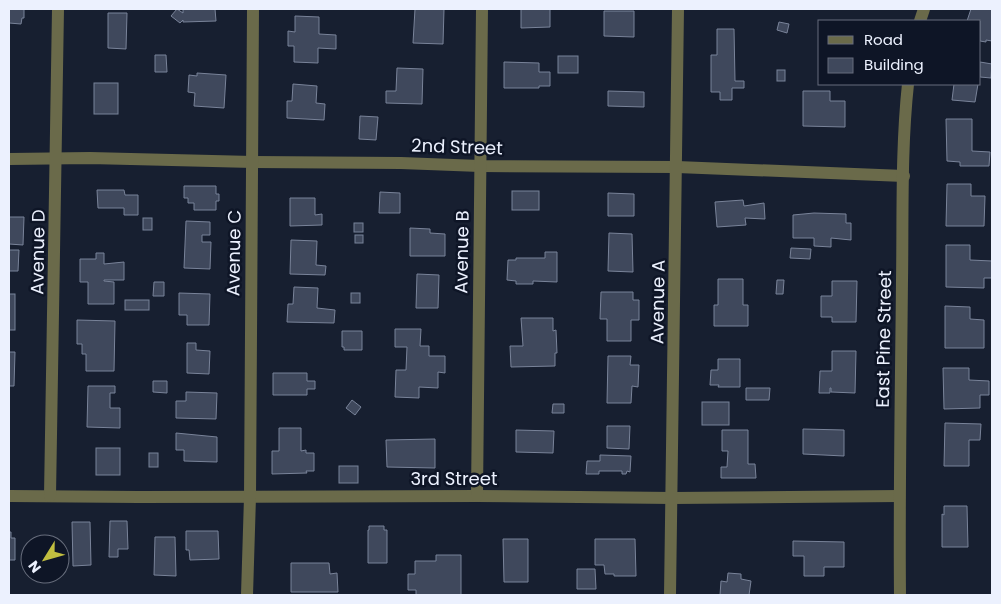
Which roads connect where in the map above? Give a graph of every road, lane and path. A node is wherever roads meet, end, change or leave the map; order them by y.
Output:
1 (58, 9) edge
2 (253, 9) edge
3 (482, 9) edge
4 (678, 9) edge
5 (908, 85) edge
6 (9, 159) edge
7 (57, 159) junction
8 (253, 162) junction
9 (480, 166) junction
10 (677, 167) junction
11 (904, 176) junction
12 (9, 496) edge
13 (50, 496) junction
14 (477, 496) junction
15 (899, 496) junction
16 (250, 497) junction
17 (672, 498) junction
18 (247, 595) edge
19 (670, 595) edge
20 (900, 595) edge

1 - 7 street, Avenue D
2 - 8 street, Avenue C
3 - 9 street, Avenue B
4 - 10 street, Avenue A
5 - 11 street, East Pine Street
6 - 7 street, 2nd Street
7 - 8 street, 2nd Street
7 - 13 street, Avenue D
8 - 9 street, 2nd Street
8 - 16 street, Avenue C
9 - 10 street, 2nd Street
9 - 14 street, Avenue B
10 - 11 street, 2nd Street
10 - 17 street, Avenue A
11 - 15 street, East Pine Street
12 - 13 street, 3rd Street
13 - 16 street, 3rd Street
14 - 16 street, 3rd Street
14 - 17 street, 3rd Street
15 - 17 street, 3rd Street
15 - 20 street, East Pine Street
16 - 18 street, Avenue C
17 - 19 street, Avenue A

